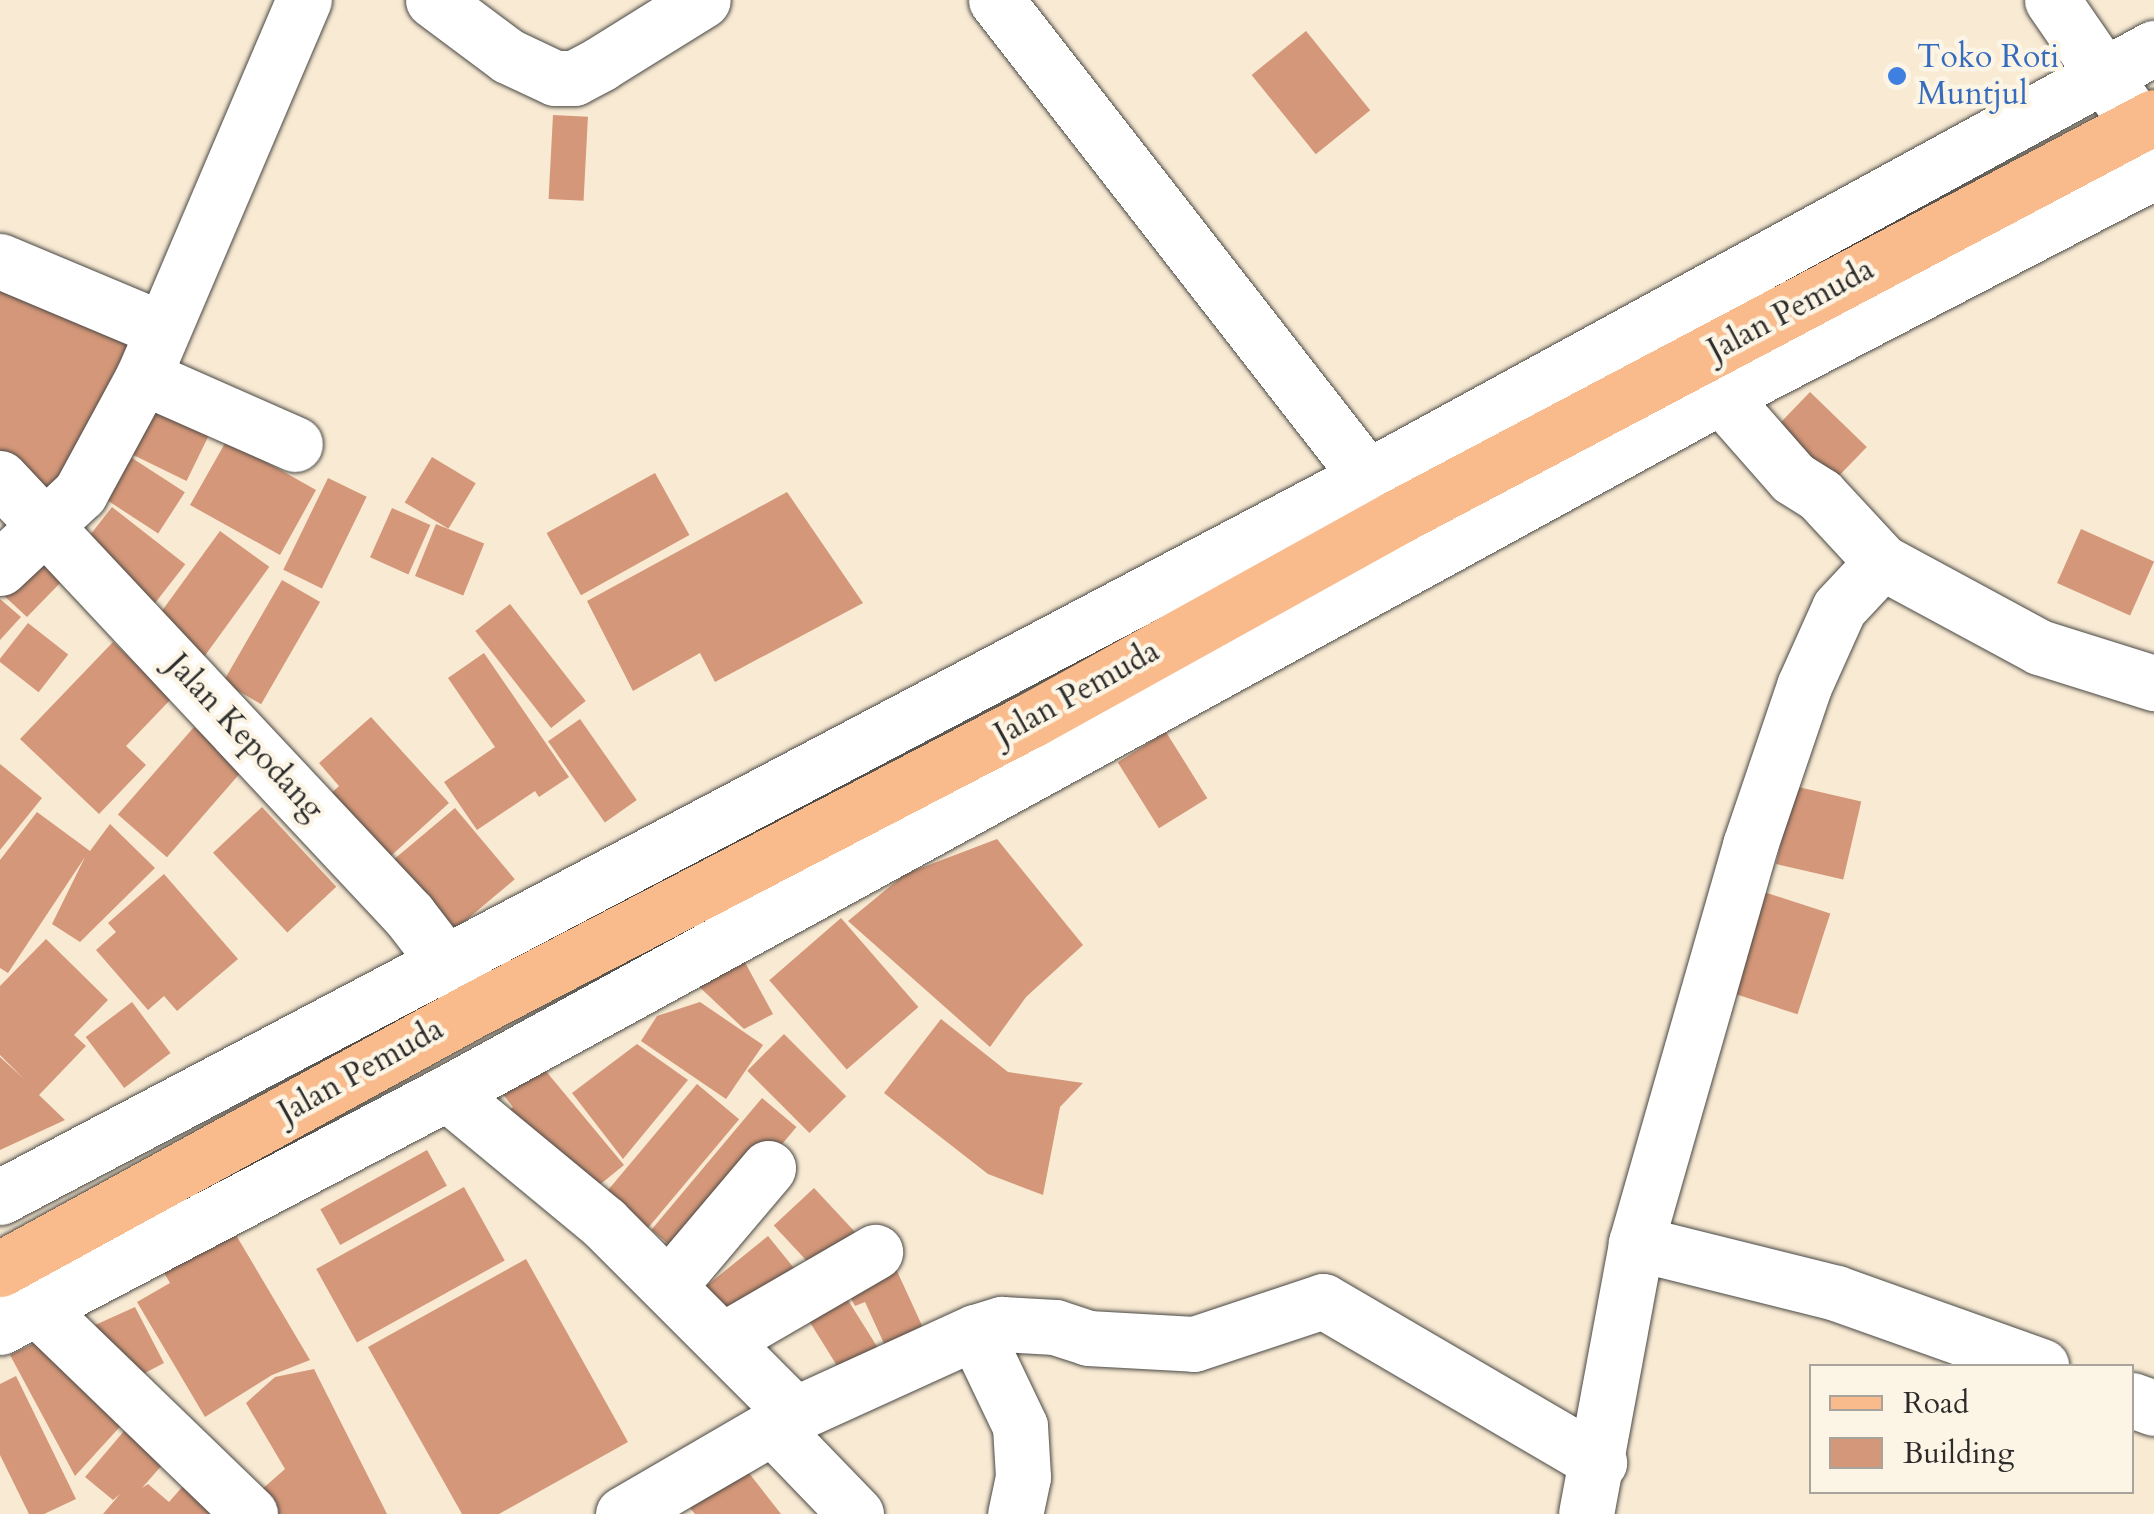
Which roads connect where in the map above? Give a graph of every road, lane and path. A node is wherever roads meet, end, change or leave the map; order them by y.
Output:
1 (304, 0) edge
2 (433, 0) edge
3 (703, 0) edge
4 (996, 0) edge
5 (2052, 0) edge
6 (2154, 48) edge
7 (2106, 73) junction
8 (2148, 138) edge
9 (0, 260) edge
10 (151, 353) junction
11 (1711, 377) junction
12 (295, 444) dead end
13 (0, 478) edge
14 (1384, 496) junction
15 (49, 529) junction
16 (1882, 562) junction
17 (0, 568) edge
18 (2154, 683) edge
19 (464, 985) junction
20 (447, 1093) junction
21 (768, 1168) dead end
22 (0, 1197) edge
23 (1636, 1243) junction
24 (875, 1252) dead end
25 (670, 1284) junction
26 (12, 1301) edge
27 (975, 1332) junction
28 (724, 1340) junction
29 (2034, 1364) edge
30 (783, 1420) junction
31 (1592, 1488) edge
32 (250, 1514) edge
33 (623, 1514) edge
34 (856, 1514) edge
35 (1015, 1514) edge

1 - 10 street
2 - 3 street
4 - 14 street
5 - 7 street
6 - 7 street
7 - 8 street
7 - 14 street
8 - 11 main road, Jalan Pemuda
9 - 10 street
10 - 12 street
10 - 15 street
11 - 14 main road, Jalan Pemuda
11 - 16 street
11 - 20 street
13 - 15 street, Jalan Kepodang
14 - 19 main road, Jalan Pemuda
15 - 17 street
15 - 19 street, Jalan Kepodang
16 - 18 street
16 - 23 street
19 - 22 street
19 - 26 main road, Jalan Pemuda
20 - 25 street
20 - 26 street
21 - 25 street
23 - 29 street
23 - 31 street
24 - 28 street
25 - 28 street
26 - 32 street
27 - 30 street
27 - 31 street
27 - 35 street
28 - 30 street
30 - 33 street
30 - 34 street

